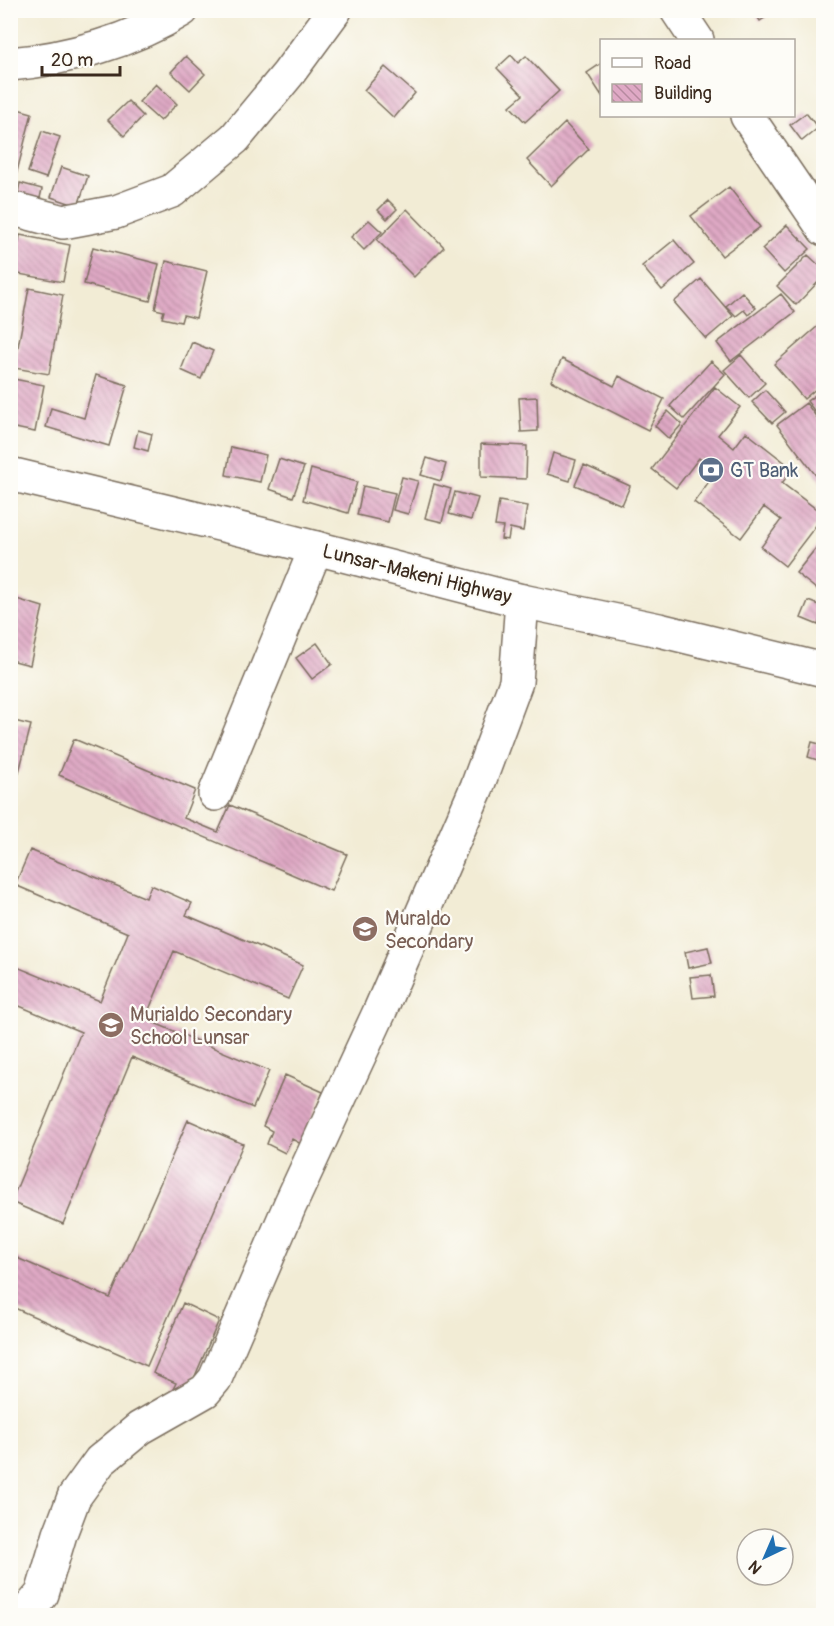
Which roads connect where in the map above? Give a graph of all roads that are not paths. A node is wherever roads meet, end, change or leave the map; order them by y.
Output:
1 (182, 10) edge
2 (335, 10) edge
3 (677, 10) edge
4 (696, 39) edge
5 (10, 64) edge
6 (748, 117) edge
7 (10, 208) edge
8 (824, 229) edge
9 (10, 474) edge
10 (316, 548) junction
11 (522, 601) junction
12 (824, 670) edge
13 (215, 794) dead end
14 (13, 1616) edge

1 - 5 street
2 - 7 street
3 - 4 street
6 - 8 street
9 - 10 street, Lunsar-Makeni Highway
10 - 11 street, Lunsar-Makeni Highway
10 - 13 street
11 - 12 street, Lunsar-Makeni Highway
11 - 14 street

